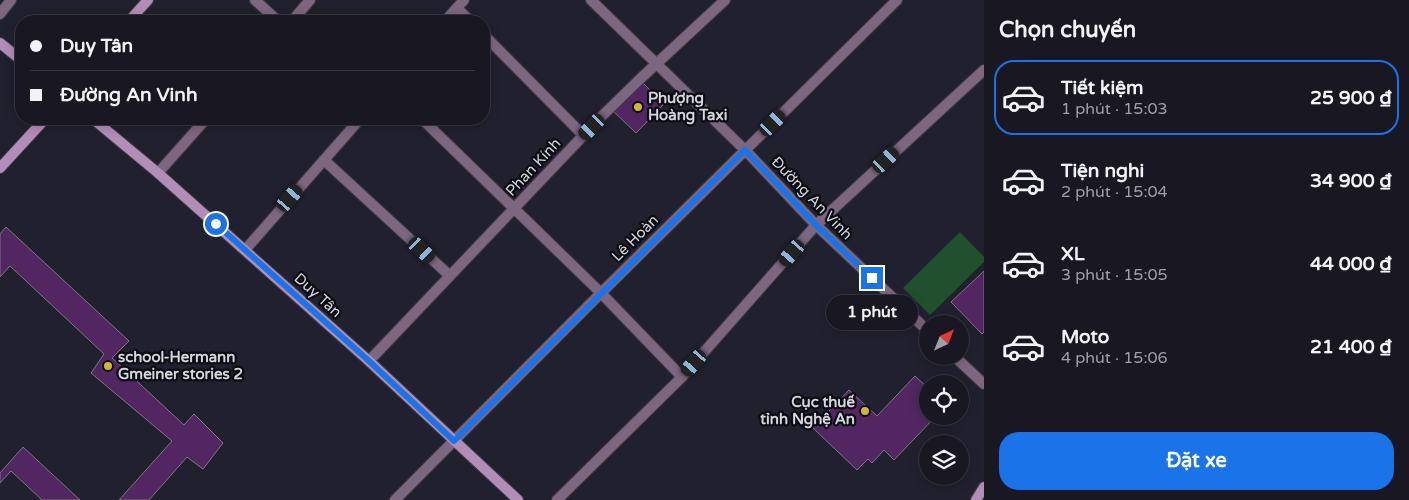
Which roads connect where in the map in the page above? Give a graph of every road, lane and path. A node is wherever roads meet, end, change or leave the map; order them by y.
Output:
1 (11, 0) edge
2 (148, 0) edge
3 (255, 0) edge
4 (310, 0) edge
5 (464, 0) edge
6 (591, 0) edge
7 (725, 0) edge
8 (897, 0) edge
9 (457, 8) junction
10 (0, 14) edge
11 (135, 15) edge
12 (271, 15) edge
13 (297, 15) edge
14 (451, 15) edge
15 (464, 15) edge
16 (490, 41) edge
17 (0, 44) edge
18 (15, 55) edge
19 (657, 63) junction
20 (984, 70) edge
21 (39, 125) edge
22 (100, 125) edge
23 (201, 125) edge
24 (355, 125) edge
25 (428, 125) edge
26 (584, 136) junction
27 (745, 150) junction
28 (324, 160) junction
29 (0, 168) edge
30 (158, 173) junction
31 (515, 209) junction
32 (816, 225) junction
33 (245, 250) junction
34 (450, 275) junction
35 (601, 293) junction
36 (919, 322) edge
37 (369, 361) junction
38 (964, 365) edge
39 (682, 377) junction
40 (984, 384) edge
41 (454, 441) junction
42 (984, 487) edge
43 (395, 500) edge
44 (518, 500) edge
45 (557, 500) edge
46 (976, 500) edge

1 - 10 street
2 - 11 street
3 - 12 street
4 - 13 street
5 - 9 street
6 - 19 street, Đường An Vinh
7 - 19 street, Phan Kính
8 - 27 street, Lê Hoàn
9 - 14 street
9 - 15 street
16 - 26 street
17 - 18 street
19 - 26 street, Phan Kính
19 - 27 street, Đường An Vinh
20 - 32 street
21 - 29 street
22 - 30 street, Duy Tân
23 - 30 street
24 - 28 street
25 - 31 street
26 - 31 street, Phan Kính
27 - 32 street, Đường An Vinh
27 - 35 street, Lê Hoàn
28 - 33 street
28 - 34 street
30 - 33 street, Duy Tân
31 - 34 street, Phan Kính
31 - 35 street
32 - 36 street, Đường An Vinh
32 - 39 street
33 - 37 street, Duy Tân
34 - 37 street, Phan Kính
35 - 39 street
35 - 41 street, Lê Hoàn
37 - 41 street, Duy Tân
38 - 40 street
39 - 45 street
41 - 43 street, Lê Hoàn
41 - 44 street, Duy Tân
42 - 46 street

